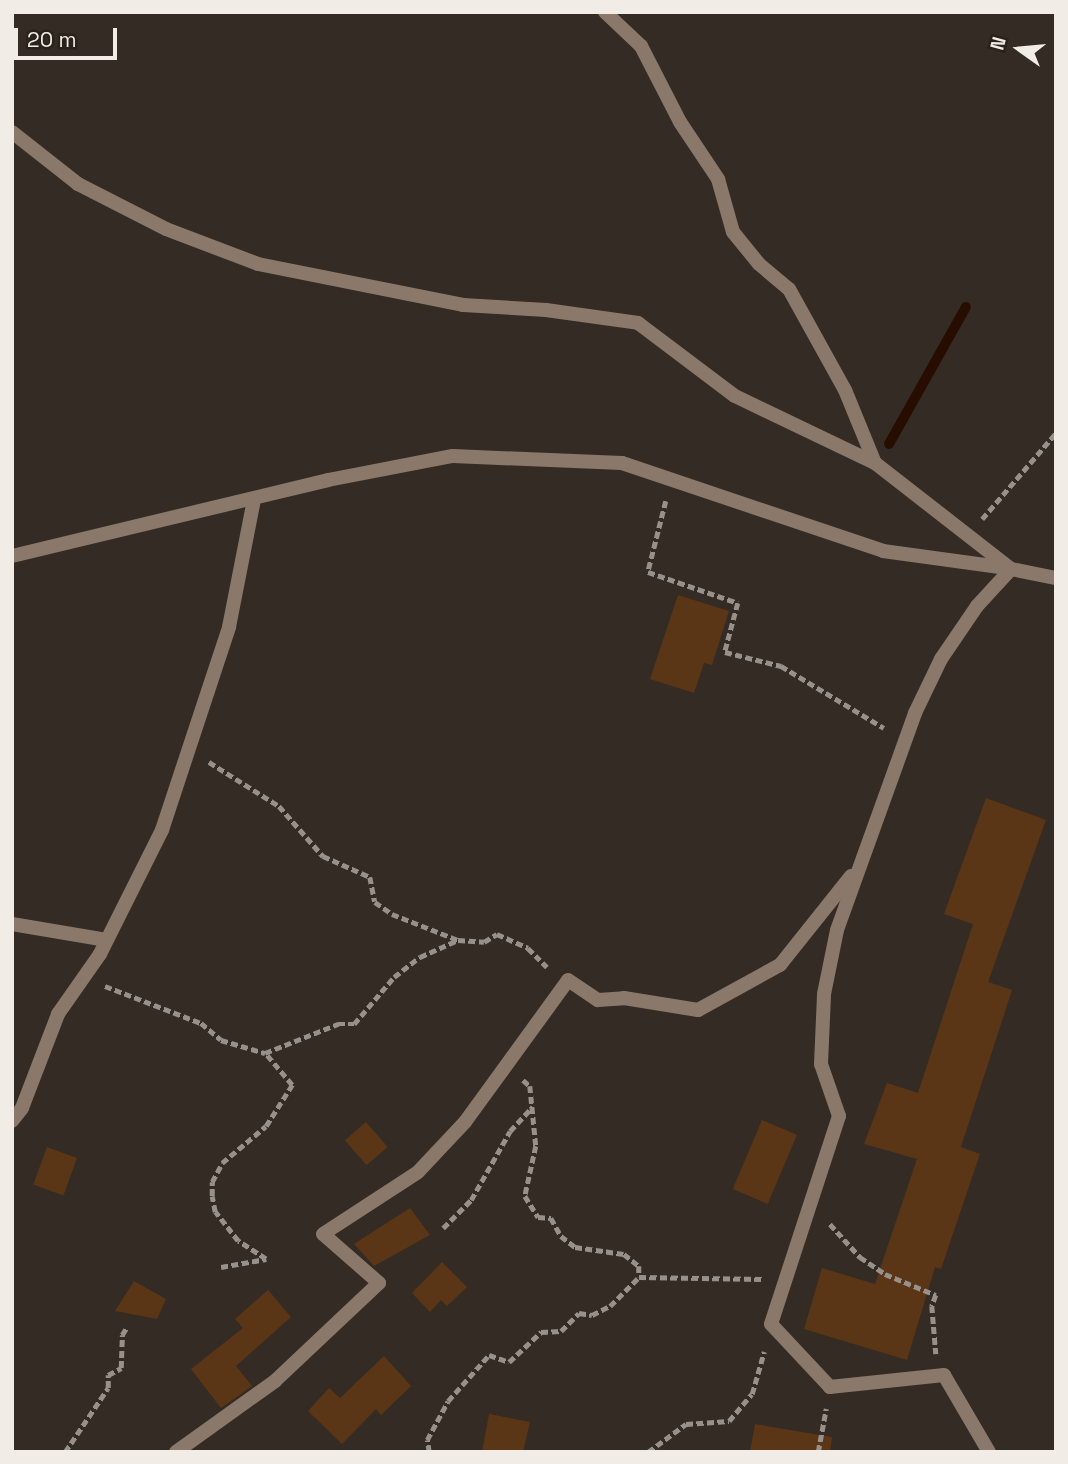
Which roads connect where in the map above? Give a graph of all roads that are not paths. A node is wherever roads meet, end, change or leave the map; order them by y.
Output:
1 (605, 12) edge
2 (12, 132) edge
3 (875, 463) junction
4 (254, 499) junction
5 (12, 556) edge
6 (1011, 569) junction
7 (1056, 578) edge
8 (858, 867) junction
9 (12, 924) edge
10 (107, 940) junction
11 (12, 1121) edge
12 (176, 1452) edge
13 (989, 1452) edge

1 - 3 street
2 - 3 street
3 - 6 street
4 - 5 street
4 - 6 street
4 - 10 street
6 - 7 street
6 - 8 street
8 - 12 street
8 - 13 street
9 - 10 street
10 - 11 street

